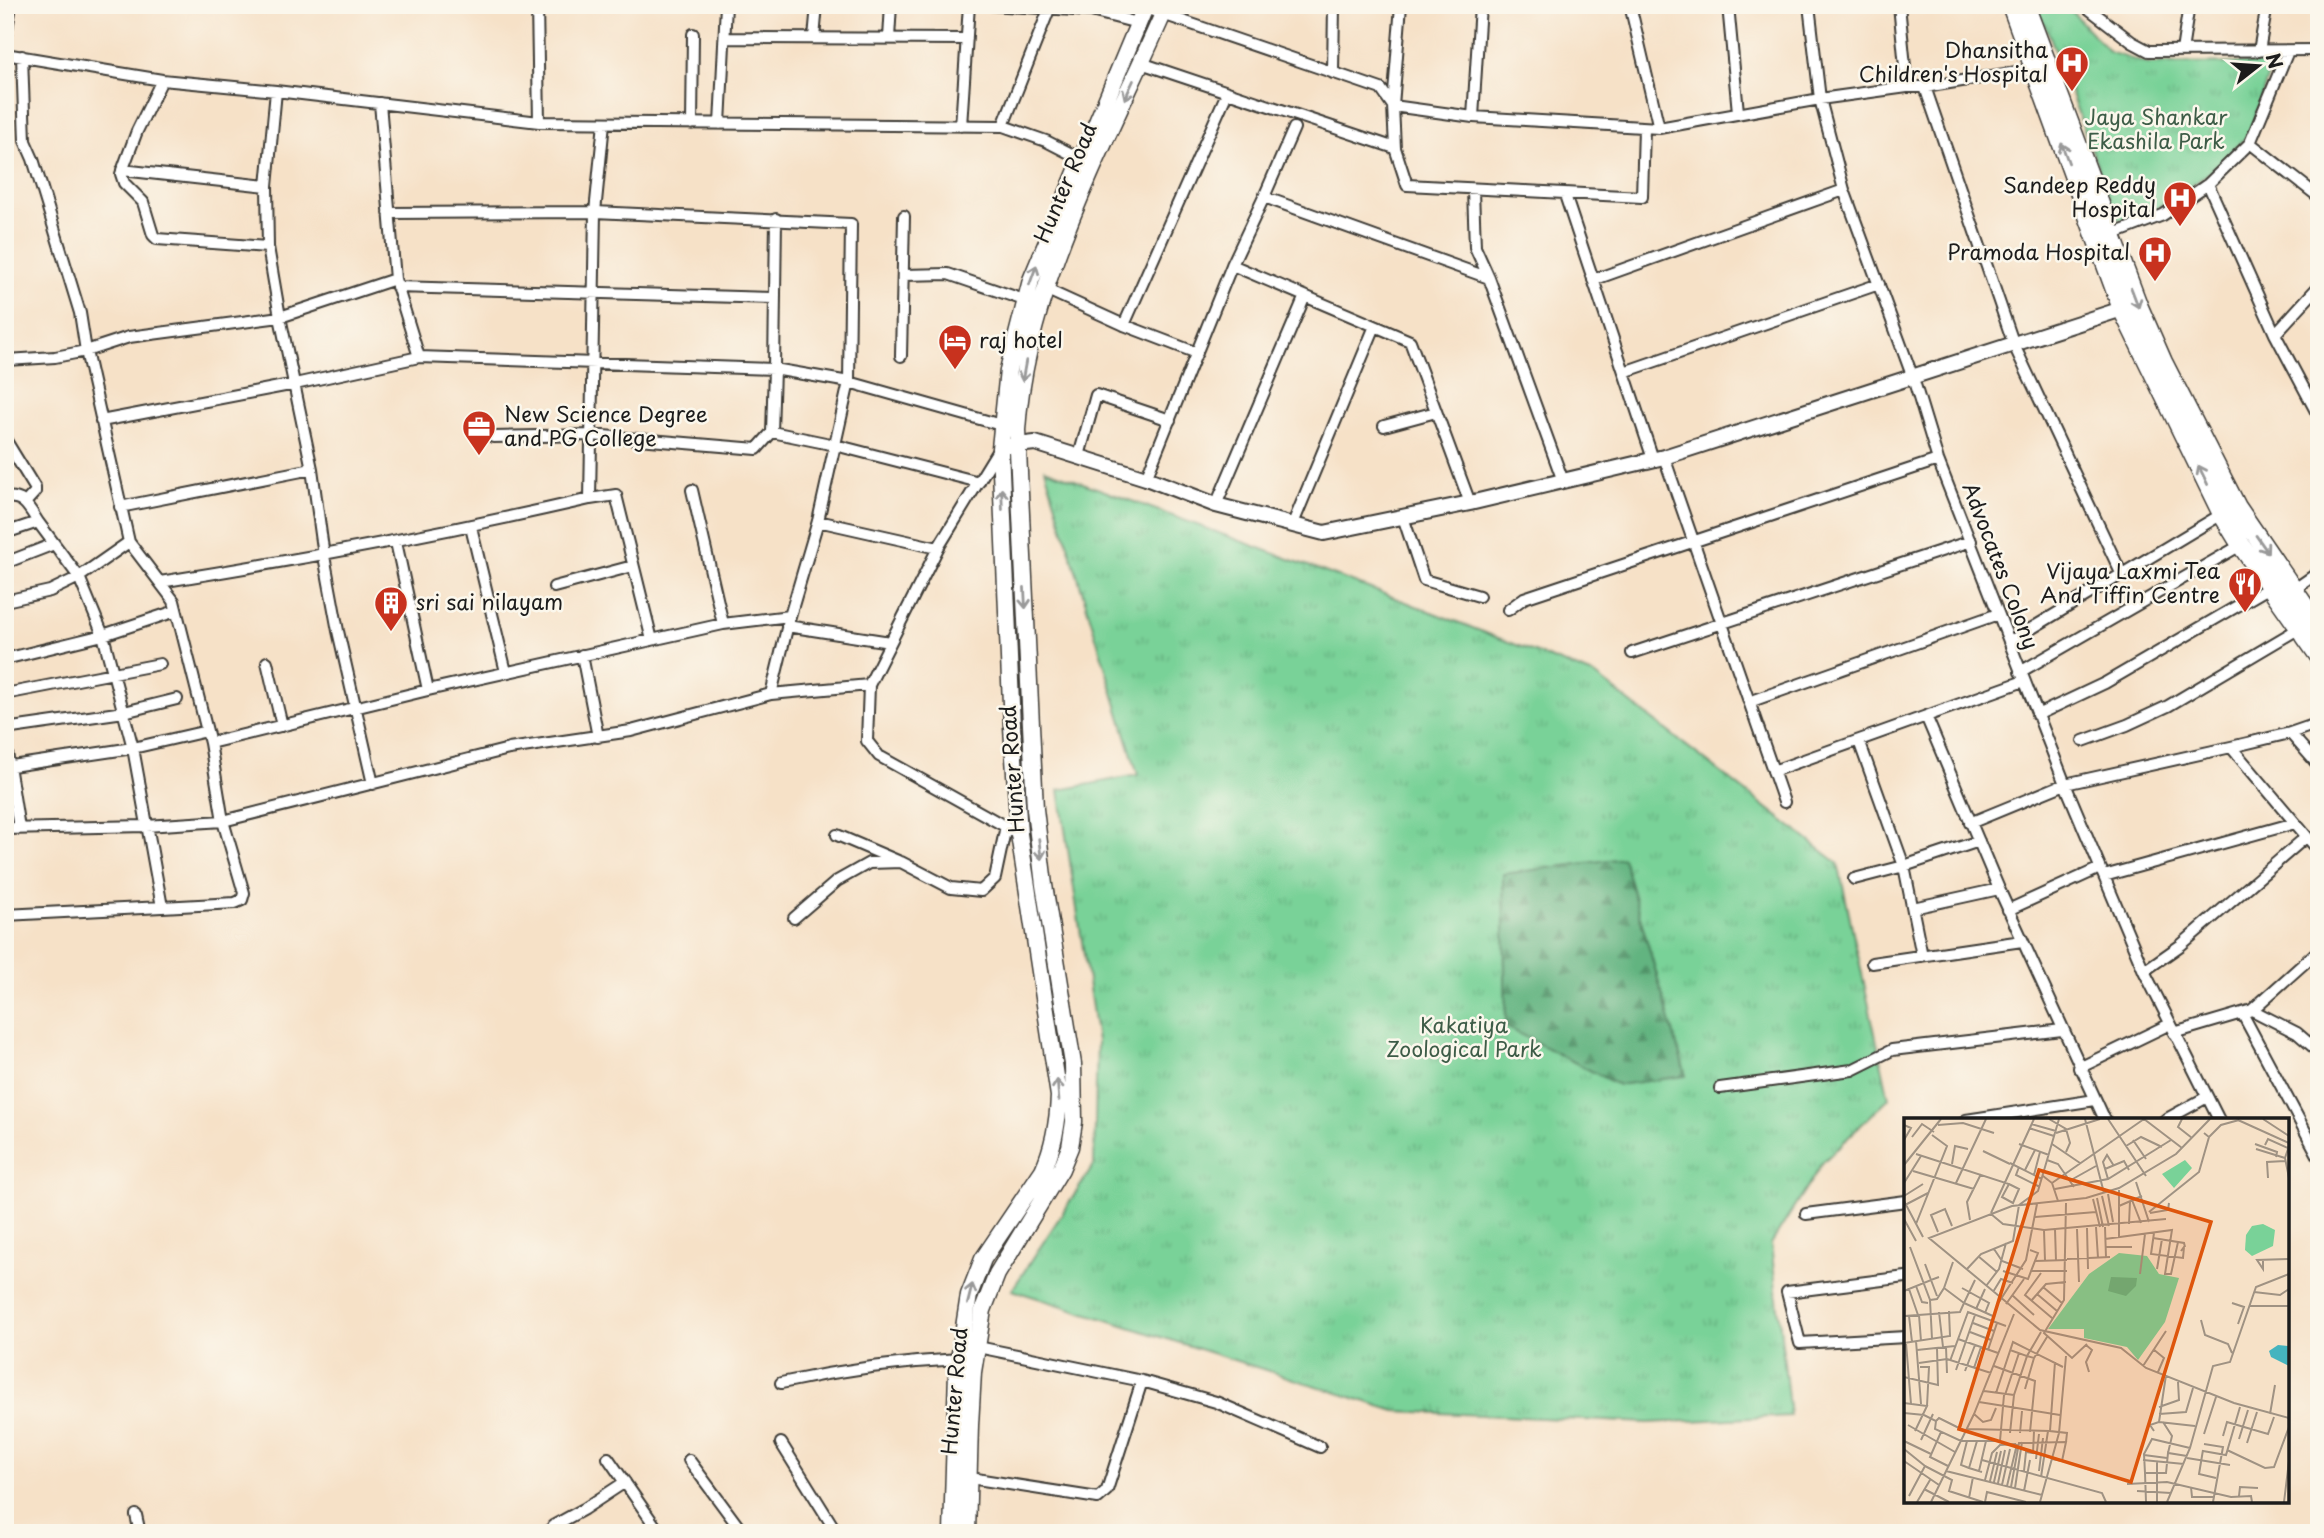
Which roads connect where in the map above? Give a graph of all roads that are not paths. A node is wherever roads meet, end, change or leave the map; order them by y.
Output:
1 (11, 5) edge
2 (537, 5) edge
3 (726, 5) edge
4 (817, 5) edge
5 (891, 5) edge
6 (969, 5) edge
7 (990, 5) edge
8 (1334, 5) edge
9 (1401, 5) edge
10 (1480, 5) edge
11 (1630, 5) edge
12 (1728, 5) edge
13 (1809, 5) edge
14 (1899, 5) edge
15 (2011, 5) edge
16 (2025, 5) edge
17 (2084, 5) edge
18 (2189, 5) edge
19 (2267, 5) edge
20 (1007, 6) edge
21 (1050, 8) junction
22 (1165, 10) edge
23 (1143, 12) edge
24 (693, 34) dead end
25 (725, 38) junction
26 (814, 38) junction
27 (889, 38) junction
28 (967, 39) junction
29 (5, 41) edge
30 (2319, 50) edge
31 (2182, 51) junction
32 (2259, 51) junction
33 (2288, 51) junction
34 (5, 54) edge
35 (22, 56) junction
36 (1141, 63) junction
37 (2035, 69) junction
38 (1333, 73) junction
39 (162, 80) junction
40 (1907, 87) junction
41 (1925, 87) junction
42 (276, 91) junction
43 (1227, 93) junction
44 (1820, 99) junction
45 (380, 103) junction
46 (1393, 106) junction
47 (1738, 112) junction
48 (1473, 117) junction
49 (539, 122) junction
50 (604, 123) junction
51 (692, 124) junction
52 (720, 124) junction
53 (961, 126) junction
54 (1003, 126) junction
55 (1294, 128) dead end
56 (1644, 128) junction
57 (1659, 128) junction
58 (2250, 143) junction
59 (1395, 148) junction
60 (1091, 153) junction
61 (122, 170) junction
62 (2208, 184) junction
63 (267, 186) junction
64 (1473, 190) junction
65 (1844, 190) junction
66 (1564, 195) junction
67 (1264, 197) junction
68 (2319, 197) edge
69 (595, 212) junction
70 (389, 213) junction
71 (904, 216) dead end
72 (776, 219) junction
73 (2111, 235) junction
74 (268, 247) junction
75 (1232, 265) junction
76 (903, 275) junction
77 (1489, 278) junction
78 (1593, 280) junction
79 (396, 283) junction
80 (1879, 284) junction
81 (2318, 287) edge
82 (1045, 289) junction
83 (594, 291) junction
84 (1305, 296) junction
85 (775, 298) junction
86 (1024, 300) junction
87 (2122, 309) junction
88 (280, 317) junction
89 (1124, 325) junction
90 (1375, 326) junction
91 (2275, 334) junction
92 (2014, 345) junction
93 (86, 351) junction
94 (1197, 353) junction
95 (5, 355) edge
96 (901, 356) dead end
97 (419, 357) junction
98 (592, 362) junction
99 (774, 369) junction
100 (1624, 372) junction
101 (1913, 378) junction
102 (849, 382) junction
103 (295, 384) junction
104 (2319, 393) edge
105 (2308, 400) junction
106 (1436, 412) junction
107 (2319, 417) edge
108 (1170, 419) junction
109 (101, 421) junction
110 (1001, 425) junction
111 (1384, 426) dead end
112 (772, 432) junction
113 (591, 435) junction
114 (494, 437) dead end
115 (5, 439) edge
116 (1017, 444) junction
117 (835, 445) junction
118 (1000, 447) junction
119 (1079, 456) junction
120 (1658, 458) junction
121 (1938, 460) junction
122 (312, 469) junction
123 (1146, 478) junction
124 (1563, 481) junction
125 (979, 482) junction
126 (692, 490) dead end
127 (5, 498) edge
128 (590, 499) junction
129 (26, 503) junction
130 (1470, 503) junction
131 (1216, 505) junction
132 (120, 507) junction
133 (2222, 514) junction
134 (1403, 517) junction
135 (818, 521) junction
136 (38, 522) junction
137 (1292, 526) junction
138 (471, 527) junction
139 (5, 533) edge
140 (1693, 540) junction
141 (1971, 541) junction
142 (129, 542) junction
143 (396, 542) junction
144 (54, 544) junction
145 (2241, 545) junction
146 (938, 548) junction
147 (324, 556) junction
148 (5, 563) edge
149 (633, 566) junction
150 (2319, 572) edge
151 (2122, 575) junction
152 (79, 577) junction
153 (160, 582) junction
154 (554, 587) dead end
155 (2281, 592) junction
156 (1479, 596) dead end
157 (5, 601) edge
158 (1508, 610) dead end
159 (176, 611) junction
160 (1998, 614) junction
161 (788, 621) junction
162 (723, 624) junction
163 (1723, 624) junction
164 (2319, 627) edge
165 (2298, 629) junction
166 (103, 635) junction
167 (652, 640) junction
168 (891, 642) junction
169 (2009, 642) junction
170 (1633, 653) dead end
171 (582, 655) junction
172 (2319, 656) edge
173 (5, 659) edge
174 (267, 662) dead end
175 (160, 664) dead end
176 (506, 672) junction
177 (115, 675) junction
178 (2022, 677) junction
179 (869, 685) junction
180 (428, 690) junction
181 (5, 694) edge
182 (771, 694) junction
183 (177, 699) dead end
184 (1749, 702) junction
185 (357, 707) junction
186 (124, 712) junction
187 (2038, 715) junction
188 (1926, 716) junction
189 (2319, 723) edge
190 (282, 726) junction
191 (5, 729) edge
192 (207, 731) junction
193 (2290, 733) junction
194 (598, 737) junction
195 (5, 740) edge
196 (1859, 741) junction
197 (2083, 741) dead end
198 (211, 743) junction
199 (2231, 747) junction
200 (133, 748) junction
201 (2319, 766) edge
202 (8, 767) edge
203 (1773, 771) junction
204 (373, 783) junction
205 (2065, 784) junction
206 (1784, 802) dead end
207 (223, 821) junction
208 (1970, 823) junction
209 (2295, 823) junction
210 (146, 826) junction
211 (19, 828) junction
212 (5, 830) edge
213 (1013, 830) junction
214 (837, 835) dead end
215 (2306, 837) junction
216 (1979, 841) junction
217 (2319, 852) edge
218 (901, 862) junction
219 (1904, 866) junction
220 (2102, 872) junction
221 (1854, 879) dead end
222 (1998, 888) junction
223 (162, 907) junction
224 (1048, 908) junction
225 (1913, 908) junction
226 (2008, 910) junction
227 (1031, 912) junction
228 (5, 915) edge
229 (794, 918) dead end
230 (2022, 941) junction
231 (2319, 950) edge
232 (1922, 956) junction
233 (1872, 963) dead end
234 (2144, 971) junction
235 (2247, 1011) junction
236 (2172, 1028) junction
237 (2062, 1030) junction
238 (2319, 1052) edge
239 (2079, 1068) junction
240 (1720, 1088) dead end
241 (2207, 1097) junction
242 (2095, 1100) junction
243 (2054, 1107) junction
244 (1980, 1118) edge
245 (2056, 1118) edge
246 (2104, 1118) edge
247 (2169, 1118) edge
248 (2218, 1118) edge
249 (2319, 1157) edge
250 (1904, 1202) edge
251 (1807, 1214) dead end
252 (1904, 1277) edge
253 (1904, 1337) edge
254 (978, 1347) junction
255 (959, 1359) junction
256 (1142, 1381) junction
257 (781, 1383) dead end
258 (781, 1444) dead end
259 (1320, 1447) dead end
260 (608, 1458) dead end
261 (689, 1460) dead end
262 (970, 1478) junction
263 (625, 1482) junction
264 (136, 1515) dead end
265 (553, 1526) dead end
266 (139, 1533) edge
267 (660, 1533) edge
268 (743, 1533) edge
269 (837, 1533) edge
270 (952, 1533) edge
271 (967, 1533) edge

1 - 29 street
2 - 49 street
3 - 25 street
4 - 26 street
5 - 27 street
6 - 28 street
7 - 20 street
8 - 38 street
9 - 46 street
10 - 48 street
11 - 57 street
12 - 47 street
13 - 44 street, Advocates Colony
14 - 40 street
15 - 37 main road
16 - 73 main road
17 - 31 street
18 - 31 street
19 - 32 street
20 - 21 street
21 - 23 street
21 - 54 street
22 - 23 street
22 - 36 main road, Hunter Road
22 - 38 street
23 - 60 main road, Hunter Road
24 - 51 street
25 - 26 street
25 - 52 street
26 - 27 street
27 - 28 street
28 - 53 street
30 - 33 street
31 - 32 street
32 - 33 street
33 - 58 street
34 - 35 street
35 - 39 street
35 - 93 street
36 - 43 street
36 -> 60 main road, Hunter Road
37 - 41 street
87 -> 37 main road
38 - 46 street
39 - 42 street
39 - 61 street
40 - 41 street
40 - 44 street
41 - 92 street
42 - 45 street
42 - 63 street
43 - 59 street
43 - 89 street
44 - 47 street
44 - 65 street, Advocates Colony
45 - 49 street
45 - 70 street
46 - 48 street
46 - 59 street
47 - 57 street
48 - 56 street
49 - 50 street
50 - 51 street
50 - 69 street
51 - 52 street
52 - 53 street
53 - 54 street
54 - 60 street
55 - 67 street
56 - 57 street
56 - 66 street
58 - 62 street
58 - 68 street
59 - 64 street
60 - 82 main road, Hunter Road
86 -> 60 main road, Hunter Road
61 - 63 street
61 - 74 street
62 - 73 street
62 - 91 street
63 - 74 street
64 - 66 street
64 - 77 street
65 - 78 street
65 - 80 street, Advocates Colony
66 - 78 street
67 - 75 street
67 - 77 street
69 - 70 street
69 - 72 street
69 - 83 street
70 - 79 street
71 - 76 street
72 - 85 street
72 - 102 street
73 -> 155 main road
74 - 88 street
75 - 84 street
75 - 94 street
76 - 86 street
76 - 96 street
77 - 124 street
78 - 100 street
79 - 83 street
79 - 88 street
79 - 97 street
80 - 100 street
80 - 101 street, Advocates Colony
81 - 91 street
82 - 89 street
82 -> 116 main road, Hunter Road
83 - 85 street
83 - 98 street
84 - 90 street
84 - 131 street
85 - 99 street
86 - 110 main road, Hunter Road
87 - 92 street
133 -> 87 main road
88 - 93 street
88 - 103 street
89 - 94 street
90 - 106 street
90 - 137 street
91 - 105 street
92 - 101 street
92 - 151 street
93 - 95 street
93 - 109 street
94 - 108 street
97 - 98 street
97 - 103 street
98 - 99 street
98 - 113 street
99 - 102 street
99 - 112 street
100 - 120 street
101 - 120 street
101 - 121 street, Advocates Colony
102 - 110 street
102 - 117 street
103 - 109 street
103 - 122 street
104 - 105 street
105 - 107 street
106 - 111 street
106 - 130 street
108 - 119 street
108 - 123 street
109 - 132 street
110 - 118 main road, Hunter Road
112 - 113 street
112 - 117 street
113 - 114 street
113 - 128 street
115 - 129 street
116 - 118 street
116 - 119 street
116 -> 224 main road, Hunter Road
117 - 125 street
117 - 135 street
118 - 125 street
213 -> 118 main road, Hunter Road
119 - 123 street
120 - 124 street
120 - 140 street
121 - 140 street
121 - 141 street, Advocates Colony
122 - 132 street
122 - 147 street
123 - 131 street
124 - 130 street
125 - 146 street
126 - 162 street
127 - 129 street
128 - 138 street
128 - 149 street
129 - 136 street
130 - 134 street
131 - 137 street
132 - 142 street
133 - 145 main road
133 - 151 street
134 - 137 street
134 - 156 street
135 - 146 street
135 - 161 street
136 - 139 street
136 - 144 street
138 - 143 street
138 - 176 street
140 - 158 street
140 - 163 street
141 - 160 street, Advocates Colony
141 - 163 street
142 - 152 street
142 - 153 street
143 - 147 street
143 - 180 street
144 - 148 street
144 - 152 street
145 - 155 main road
145 - 178 street
146 - 168 street
147 - 153 street
147 - 185 street
149 - 154 street
149 - 167 street
150 - 155 street
151 - 169 street
152 - 157 street
152 - 166 street
153 - 159 street
155 - 164 main road
155 - 165 main road
155 - 187 street
159 - 166 street
159 - 192 street
160 - 169 street, Advocates Colony
160 - 184 street
161 - 162 street
161 - 168 street
161 - 182 street
162 - 167 street
163 - 170 street
163 - 184 street
165 - 172 main road
165 - 197 street
166 - 173 street
166 - 177 street
167 - 171 street
168 - 179 street
169 - 178 street, Advocates Colony
171 - 176 street
171 - 194 street
174 - 190 street
175 - 177 street
176 - 180 street
177 - 181 street
177 - 186 street
178 - 187 street, Advocates Colony
178 - 188 street
179 - 182 street
179 - 213 street
180 - 185 street
182 - 194 street
183 - 186 street
184 - 203 street
185 - 190 street
185 - 204 street
186 - 191 street
186 - 200 street
187 - 205 street, Advocates Colony
188 - 196 street
188 - 208 street
189 - 193 street
190 - 198 street
192 - 198 street
192 - 200 street
193 - 199 street
193 - 201 street
194 - 204 street
195 - 202 street
196 - 203 street
196 - 219 street
198 - 207 street
199 - 205 street
199 - 209 street
200 - 202 street
200 - 210 street
202 - 211 street
203 - 206 street
204 - 207 street
205 - 208 street
205 - 220 street, Advocates Colony
207 - 210 street
207 - 223 street
208 - 216 street
209 - 215 street
209 - 220 street
210 - 211 street
210 - 223 street
211 - 212 street
213 - 218 street
213 - 227 main road, Hunter Road
214 - 218 street
215 - 217 street
215 - 234 street
216 - 219 street
216 - 222 street
218 - 229 street
219 - 221 street
219 - 225 street
220 - 226 street
220 - 234 street, Advocates Colony
222 - 225 street
222 - 226 street
223 - 228 street
224 - 227 main road
224 - 254 main road, Hunter Road
225 - 232 street
226 - 230 street
255 -> 227 main road, Hunter Road
230 - 232 street
230 - 237 street
231 - 235 street
232 - 233 street
234 - 236 street, Advocates Colony
235 - 236 street
235 - 238 street
235 - 249 street
236 - 239 street
236 - 241 street, Advocates Colony
237 - 239 street
237 - 240 street
239 - 242 street
241 - 247 street
241 - 248 street, Advocates Colony
242 - 243 street
242 - 246 street
243 - 244 street
243 - 245 street
250 - 251 street
252 - 253 street
254 - 256 street
254 - 262 main road, Hunter Road
255 - 257 street
255 - 270 main road, Hunter Road
256 - 259 street
256 - 262 street
258 - 269 street
260 - 263 street
261 - 268 street
262 - 271 main road, Hunter Road
263 - 265 street
263 - 267 street
264 - 266 street

